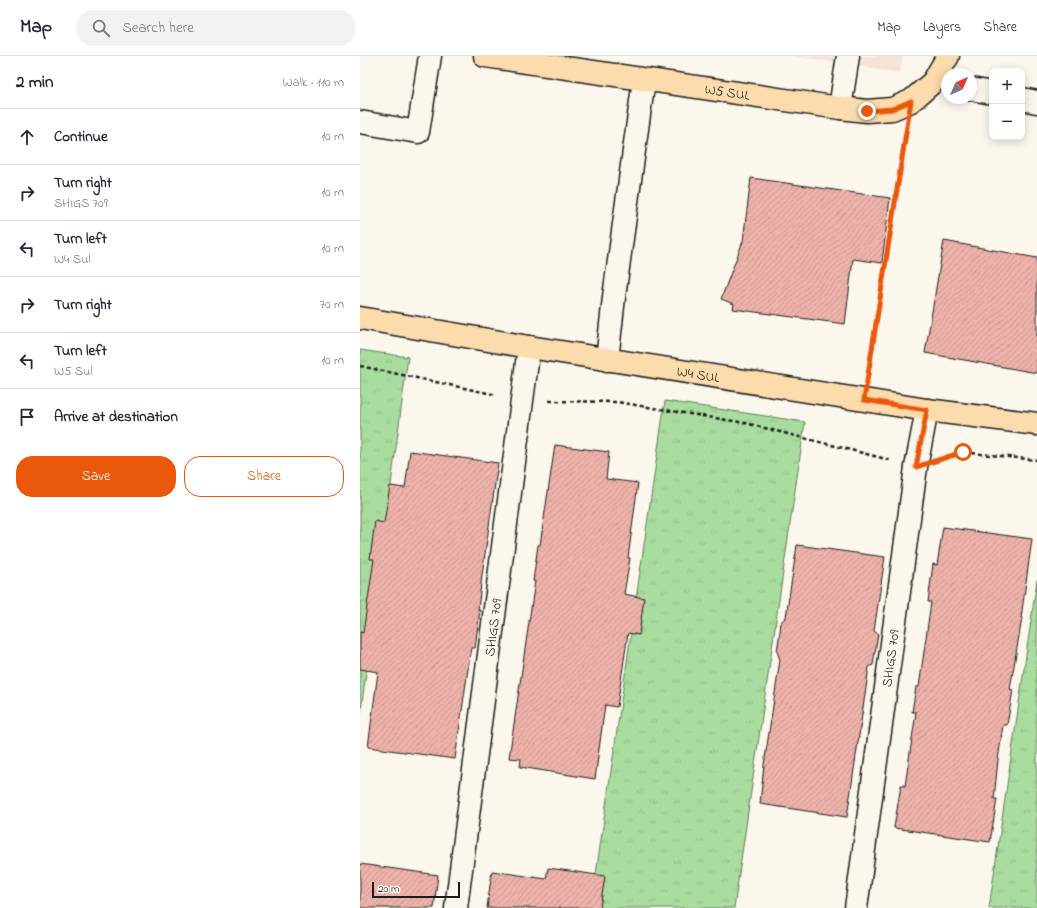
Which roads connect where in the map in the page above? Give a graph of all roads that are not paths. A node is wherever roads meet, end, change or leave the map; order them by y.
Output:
1 (430, 56) edge
2 (485, 56) edge
3 (848, 56) edge
4 (948, 56) edge
5 (644, 80) junction
6 (940, 84) edge
7 (977, 90) edge
8 (989, 92) edge
9 (1025, 100) edge
10 (1037, 102) edge
11 (840, 108) junction
12 (360, 122) edge
13 (360, 318) edge
14 (530, 347) junction
15 (607, 360) junction
16 (927, 410) junction
17 (1037, 424) edge
18 (456, 908) edge
19 (856, 908) edge

1 - 12 street
2 - 5 main road, W5 SUL
3 - 11 street
4 - 6 main road, W5 SUL
5 - 11 main road, W5 SUL
5 - 15 street
6 - 11 main road, W5 SUL
7 - 8 street
9 - 10 street
13 - 14 main road, W4 SUL
14 - 15 main road, W4 SUL
14 - 18 street, SHIGS 709
15 - 16 main road, W4 SUL
16 - 17 main road, W4 SUL
16 - 19 street, SHIGS 709

